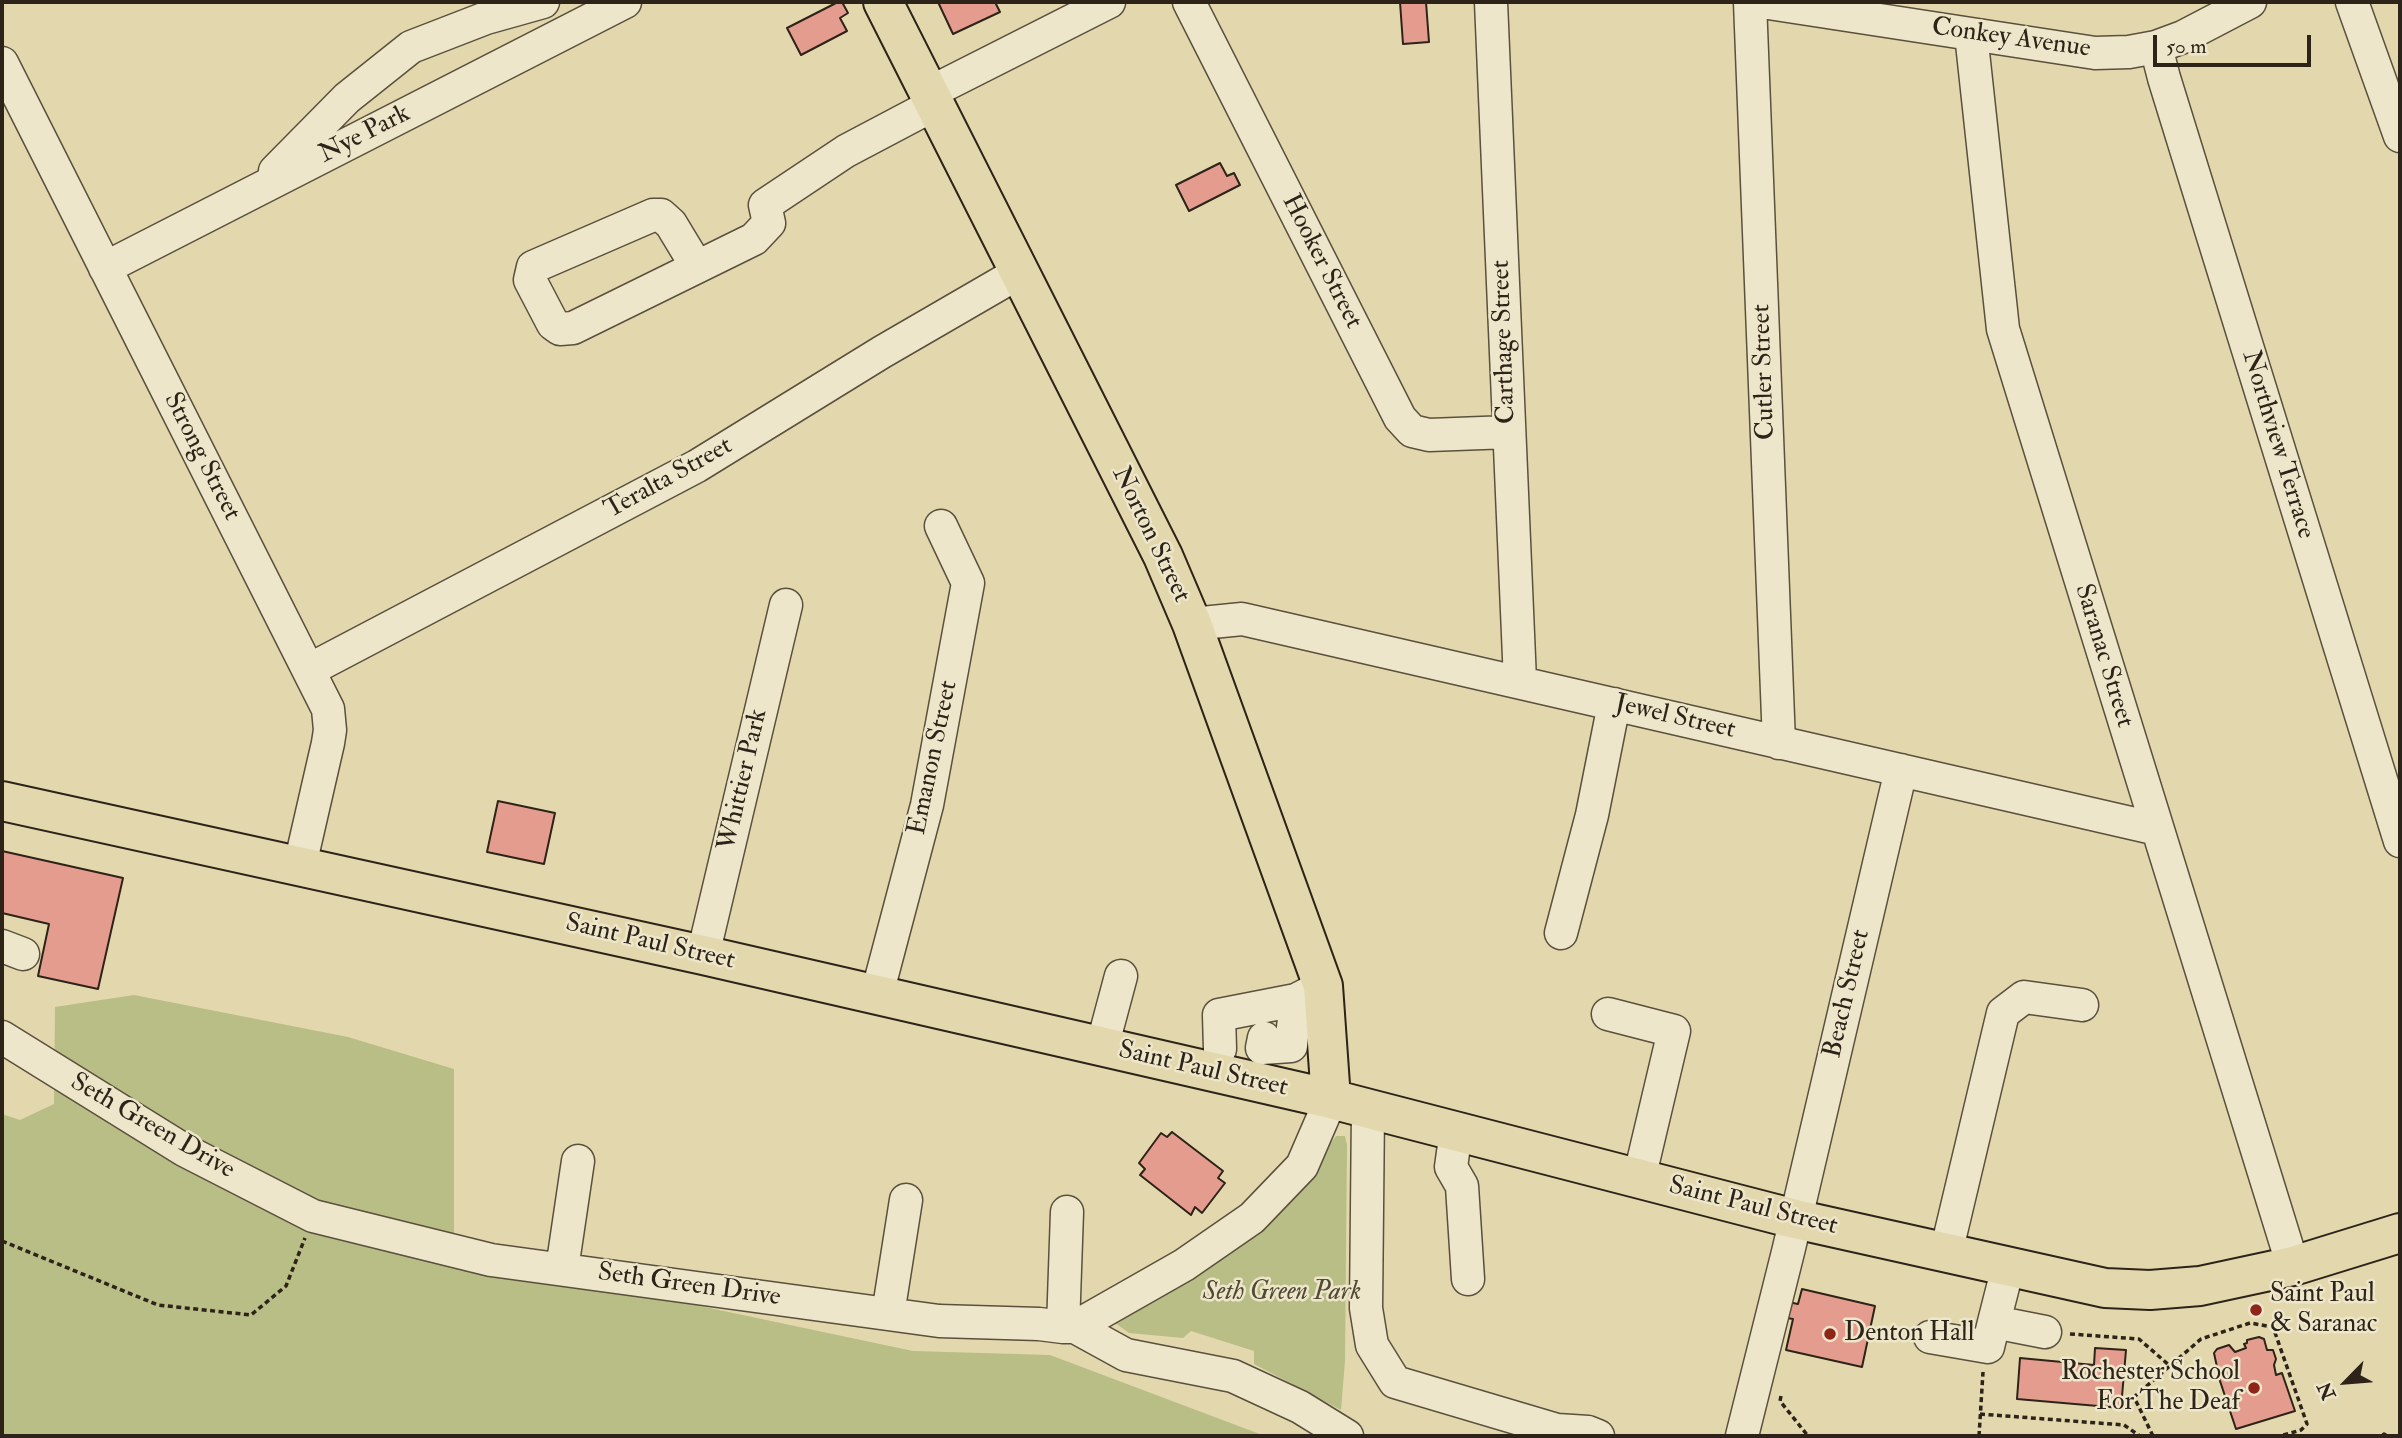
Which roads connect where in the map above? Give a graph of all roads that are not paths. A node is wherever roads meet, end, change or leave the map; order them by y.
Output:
1 (543, 2) edge
2 (625, 2) edge
3 (883, 2) edge
4 (1109, 2) edge
5 (1189, 2) edge
6 (1491, 2) edge
7 (1750, 2) edge
8 (1762, 2) edge
9 (2250, 2) edge
10 (2352, 2) edge
11 (1971, 34) junction
12 (2157, 47) junction
13 (2, 63) edge
14 (932, 98) junction
15 (2400, 136) edge
16 (254, 192) junction
17 (696, 267) junction
18 (105, 268) junction
19 (1020, 272) junction
20 (1509, 432) junction
21 (940, 526) dead end
22 (786, 605) dead end
23 (1192, 624) junction
24 (309, 670) junction
25 (1520, 681) junction
26 (1614, 704) junction
27 (1779, 743) junction
28 (1901, 770) junction
29 (2, 801) edge
30 (2157, 829) junction
31 (2400, 841) edge
32 (300, 865) junction
33 (1561, 933) dead end
34 (703, 955) junction
35 (1121, 976) dead end
36 (877, 994) junction
37 (2082, 1005) dead end
38 (1608, 1014) dead end
39 (1255, 1031) junction
40 (2, 1037) edge
41 (1102, 1046) junction
42 (1331, 1098) junction
43 (1368, 1109) junction
44 (1456, 1131) junction
45 (578, 1161) dead end
46 (1639, 1179) junction
47 (906, 1200) dead end
48 (1067, 1212) dead end
49 (1795, 1219) junction
50 (2400, 1233) edge
51 (1946, 1253) junction
52 (2293, 1266) junction
53 (2008, 1267) junction
54 (562, 1269) junction
55 (1468, 1279) dead end
56 (888, 1314) junction
57 (1069, 1327) junction
58 (2045, 1332) road end
59 (1989, 1334) junction
60 (1930, 1337) dead end
61 (1347, 1436) edge
62 (1598, 1436) edge
63 (1742, 1436) edge

1 - 16 street
2 - 16 street, Nye Park
3 - 14 main road, Norton Street
4 - 14 street
5 - 20 street, Hooker Street
6 - 20 street, Carthage Street
7 - 27 street, Cutler Street
8 - 11 street, Conkey Avenue
9 - 12 street, Conkey Avenue
10 - 15 street
11 - 12 street, Conkey Avenue
11 - 30 street, Saranac Street
12 - 31 street, Northview Terrace
13 - 18 street, Strong Street
14 - 17 street
14 - 19 main road, Norton Street
16 - 18 street, Nye Park
17 - 17 street
18 - 24 street, Strong Street
19 - 23 main road, Norton Street
19 - 24 street, Teralta Street
20 - 25 street, Carthage Street
21 - 36 street, Emanon Street
22 - 34 street, Whittier Park
23 - 25 street, Jewel Street
23 - 39 main road, Norton Street
24 - 32 street, Strong Street
25 - 26 street, Jewel Street
26 - 27 street, Jewel Street
26 - 33 street
27 - 28 street, Jewel Street
28 - 30 street, Jewel Street
28 - 49 street, Beach Street
29 - 32 main road, Saint Paul Street
30 - 52 street, Saranac Street
32 - 34 main road, Saint Paul Street
34 - 36 main road, Saint Paul Street
35 - 41 street
36 - 41 main road, Saint Paul Street
37 - 51 street
38 - 46 street
39 - 41 main road, Saint Paul Street
39 - 42 main road, Norton Street
39 - 42 main road, Saint Paul Street
40 - 54 street, Seth Green Drive
42 - 43 main road, Saint Paul Street
42 - 57 street
43 - 44 main road, Saint Paul Street
43 - 62 street
44 - 46 main road, Saint Paul Street
44 - 55 street
45 - 54 street
46 - 49 main road, Saint Paul Street
47 - 56 street
48 - 57 street
49 - 51 main road, Saint Paul Street
49 - 63 street, Beach Street
50 - 52 main road, Saint Paul Street
51 - 53 main road, Saint Paul Street
52 - 53 main road, Saint Paul Street
53 - 59 street
54 - 56 street, Seth Green Drive
56 - 57 street, Seth Green Drive
57 - 61 street
58 - 59 street
59 - 60 street

